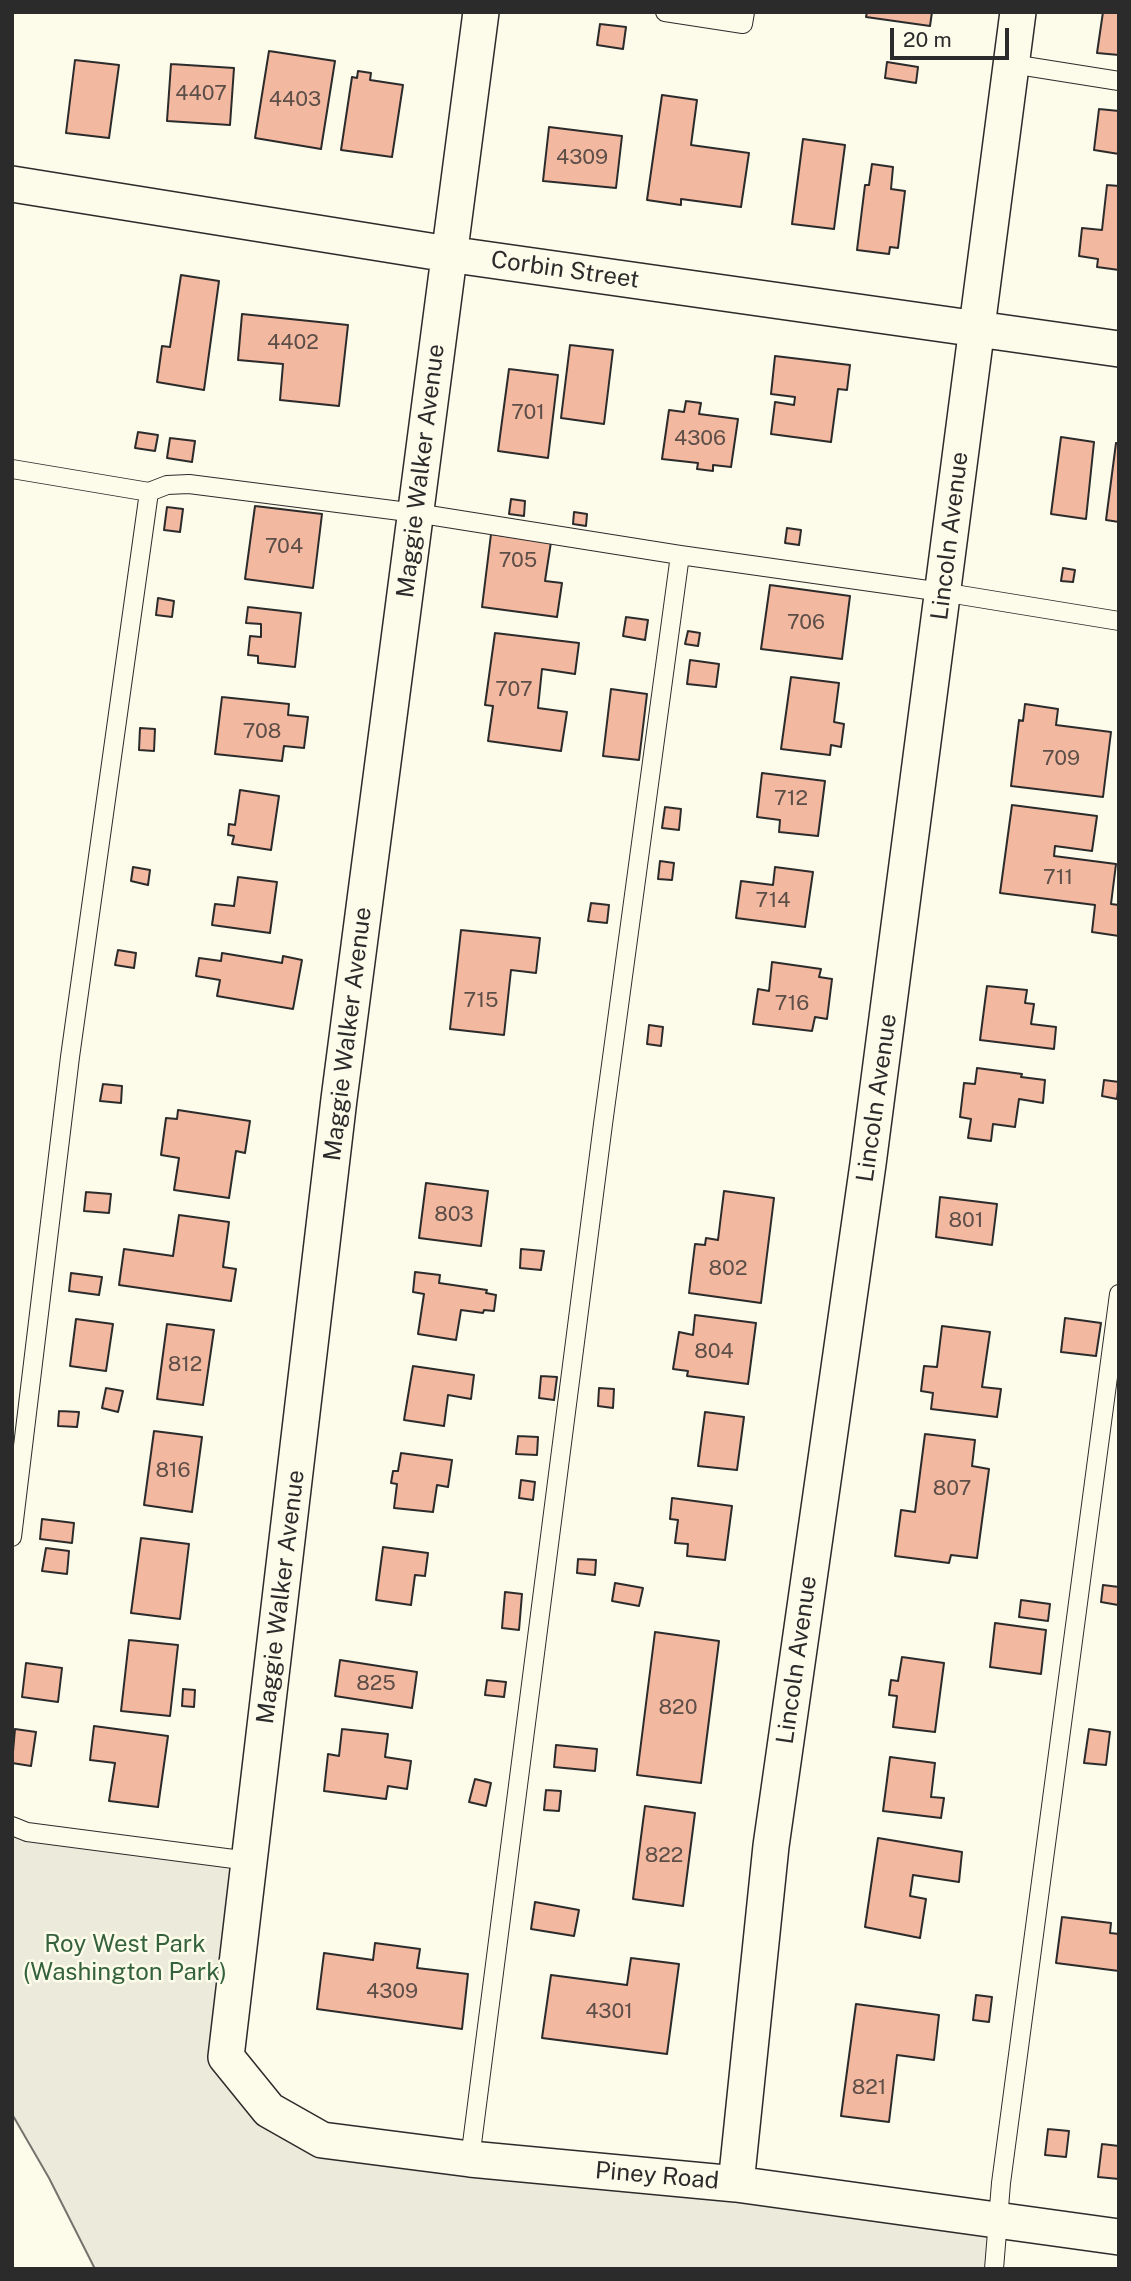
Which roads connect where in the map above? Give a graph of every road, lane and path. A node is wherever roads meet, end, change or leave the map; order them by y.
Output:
1 (481, 12) edge
2 (666, 12) edge
3 (745, 12) edge
4 (1018, 12) edge
5 (1012, 64) junction
6 (1119, 81) edge
7 (12, 184) edge
8 (449, 254) junction
9 (977, 329) junction
10 (1119, 349) edge
11 (12, 469) edge
12 (149, 492) junction
13 (415, 513) junction
14 (680, 555) junction
15 (943, 592) junction
16 (1119, 621) edge
17 (1119, 1294) edge
18 (12, 1537) edge
19 (12, 1826) edge
20 (249, 1861) junction
21 (226, 2057) joint
22 (470, 2159) junction
23 (736, 2184) junction
24 (999, 2222) junction
25 (1119, 2237) edge
26 (993, 2269) edge

1 - 8 street, Maggie Walker Avenue
2 - 3 lane
4 - 5 street, Lincoln Avenue
5 - 6 lane
5 - 9 street, Lincoln Avenue
7 - 8 street, Corbin Street
8 - 9 street, Corbin Street
8 - 13 street, Maggie Walker Avenue
9 - 10 street, Corbin Street
9 - 15 street, Lincoln Avenue
11 - 12 lane
12 - 13 lane
12 - 18 lane
13 - 14 lane
13 - 20 street, Maggie Walker Avenue
14 - 15 lane
14 - 22 lane
15 - 16 lane
15 - 23 street, Lincoln Avenue
17 - 24 lane
19 - 20 lane
20 - 21 street, Maggie Walker Avenue
21 - 22 street, Piney Road
22 - 23 street, Piney Road
23 - 24 street, Piney Road
24 - 25 street, Piney Road
24 - 26 lane

